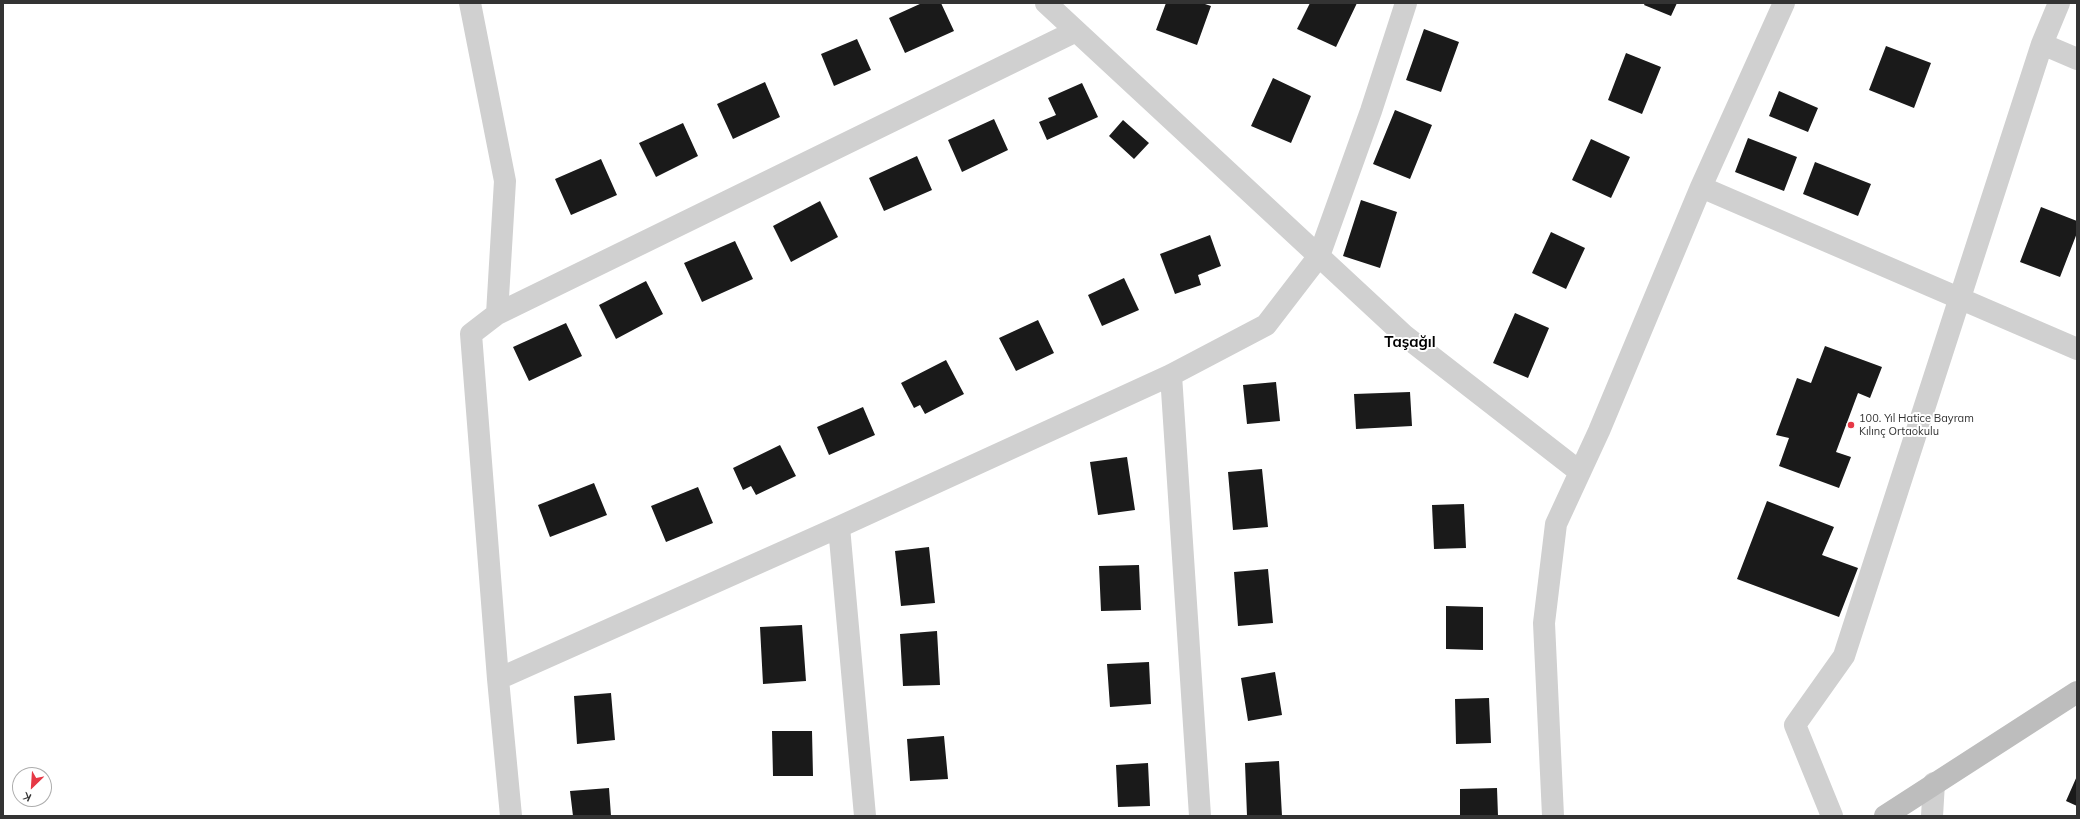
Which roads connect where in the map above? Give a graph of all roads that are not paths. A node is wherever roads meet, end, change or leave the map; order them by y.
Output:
1 (470, 3) edge
2 (1046, 3) edge
3 (1406, 3) edge
4 (1784, 3) edge
5 (2059, 3) edge
6 (1076, 31) junction
7 (2042, 44) junction
8 (2077, 59) edge
9 (1701, 187) junction
10 (1319, 256) junction
11 (1959, 299) junction
12 (497, 314) junction
13 (2077, 349) edge
14 (1171, 375) junction
15 (1580, 472) junction
16 (840, 527) junction
17 (498, 680) junction
18 (2077, 692) edge
19 (1934, 783) junction
20 (511, 816) edge
21 (865, 816) edge
22 (1200, 816) edge
23 (1553, 816) edge
24 (1832, 816) edge
25 (1885, 816) edge
26 (1932, 816) edge

1 - 12 street
2 - 6 street
3 - 10 street
4 - 9 street
5 - 7 street
6 - 10 street
6 - 12 street
7 - 8 street
7 - 11 street
9 - 11 street
9 - 15 street
10 - 14 street
10 - 15 street
11 - 13 street
11 - 24 street
12 - 17 street
14 - 16 street
14 - 22 street
15 - 23 street
16 - 17 street
16 - 21 street
17 - 20 street
18 - 19 street
19 - 25 street
19 - 26 street

